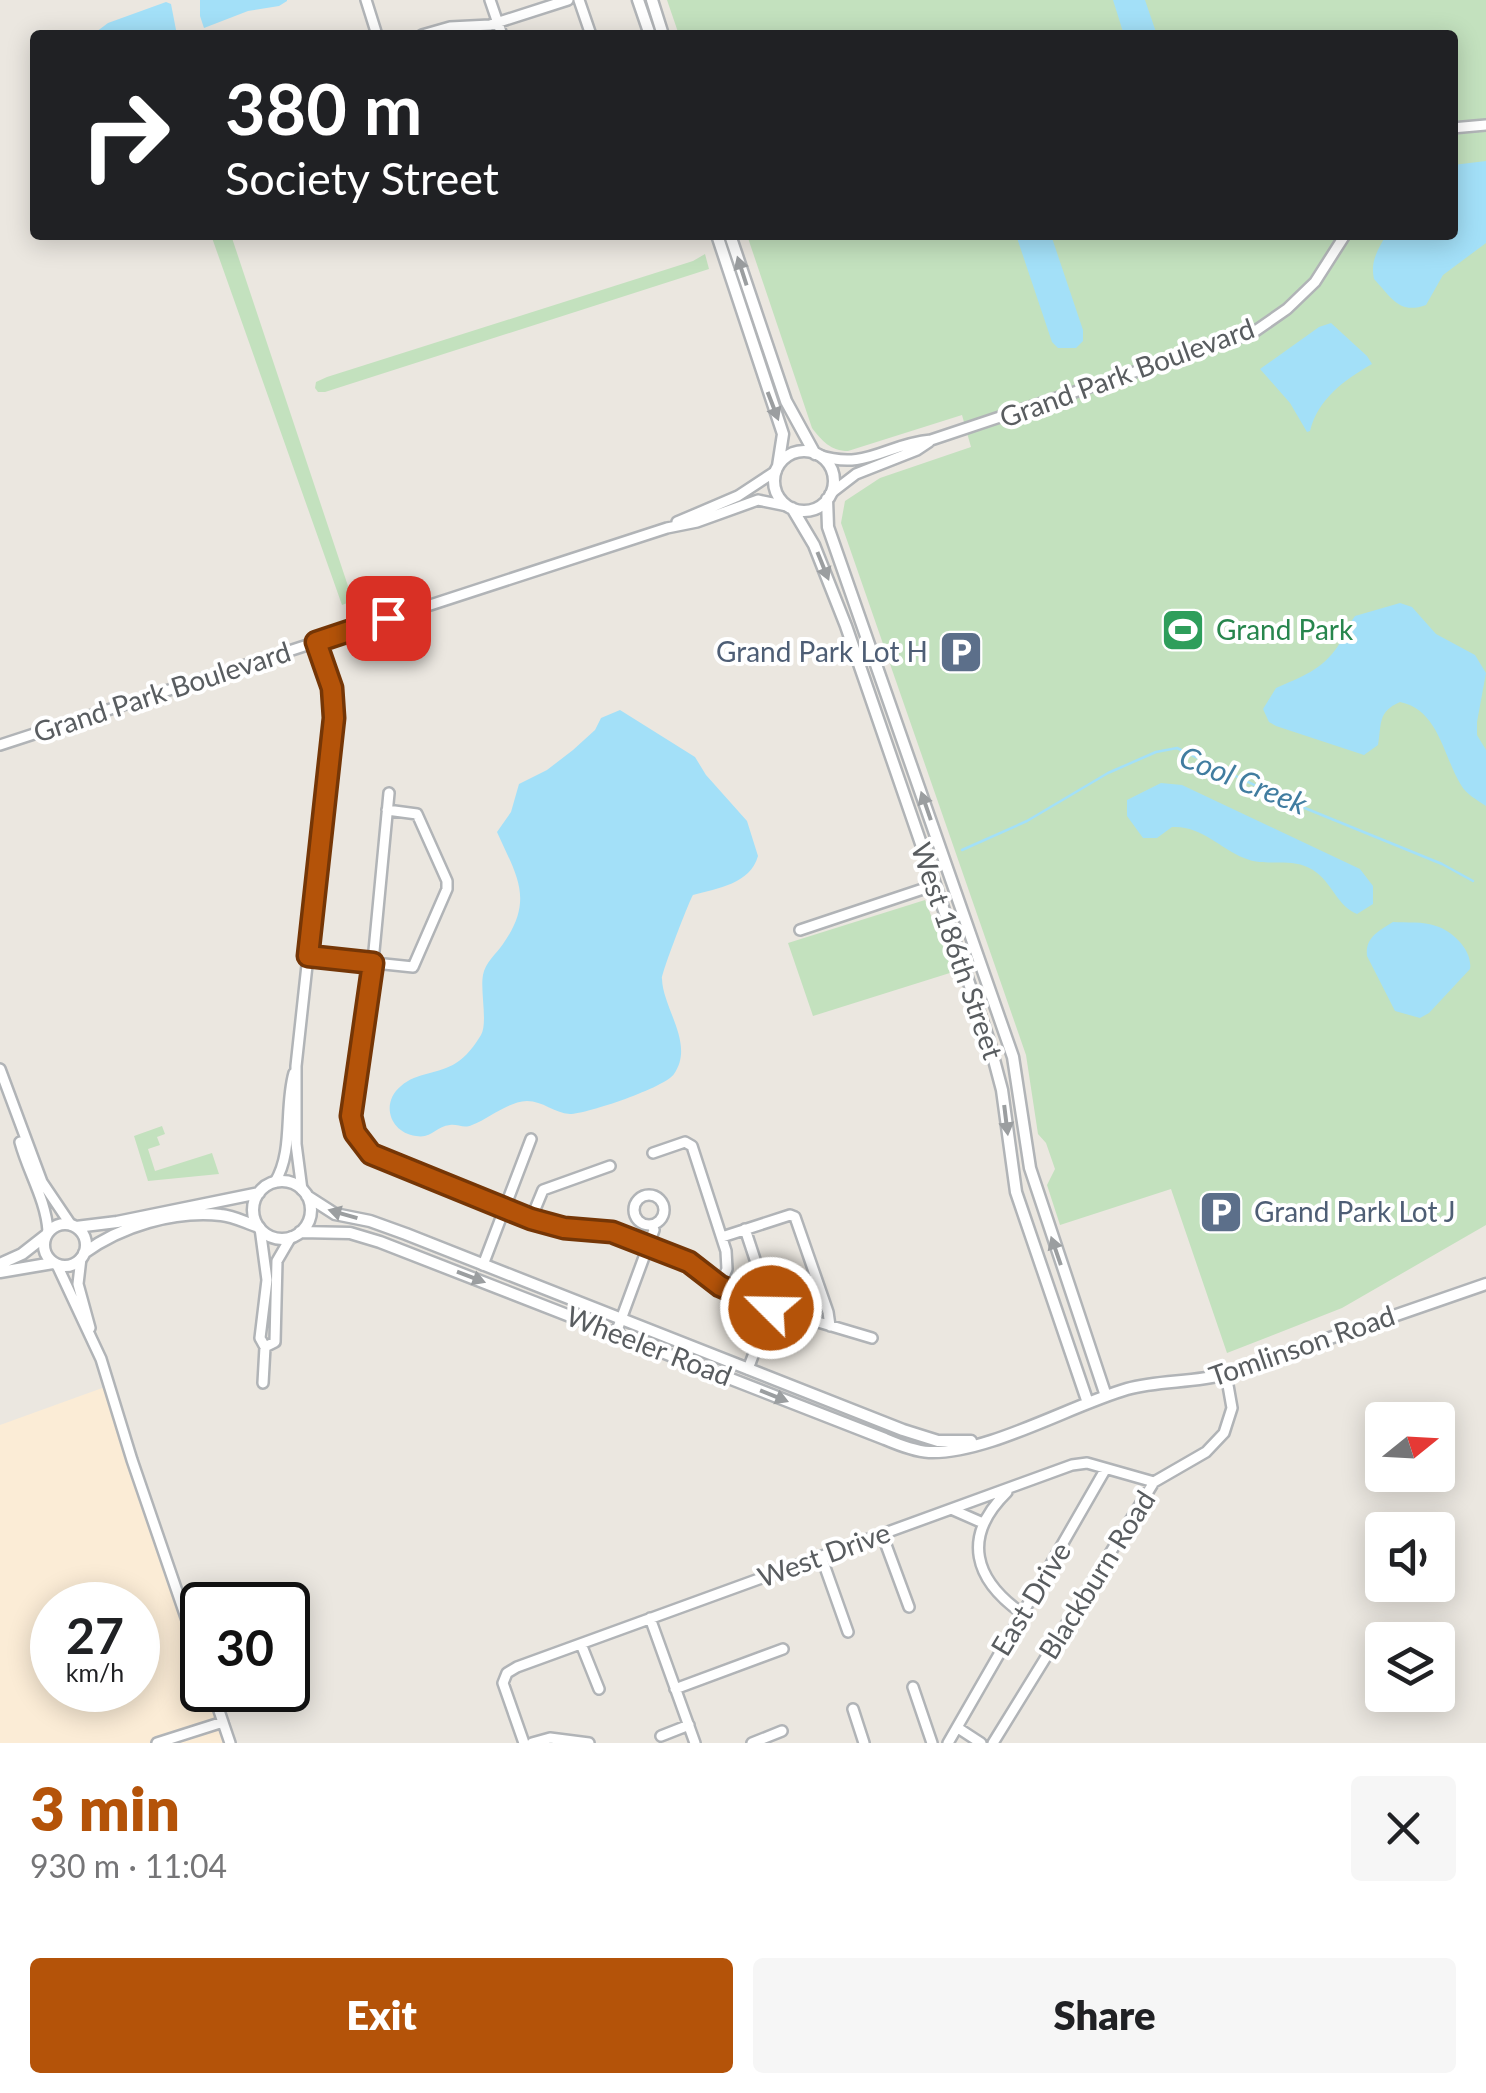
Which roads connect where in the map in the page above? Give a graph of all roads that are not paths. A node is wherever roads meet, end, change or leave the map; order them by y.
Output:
1 (366, 0) edge
2 (490, 0) edge
3 (568, 0) edge
4 (579, 0) edge
5 (638, 0) edge
6 (652, 0) edge
7 (536, 5) edge
8 (498, 23) junction
9 (375, 30) edge
10 (440, 30) edge
11 (500, 30) edge
12 (589, 30) edge
13 (648, 30) edge
14 (662, 30) edge
15 (1486, 125) edge
16 (1458, 127) edge
17 (719, 240) edge
18 (732, 240) edge
19 (1343, 240) edge
20 (931, 440) junction
21 (816, 455) junction
22 (777, 468) junction
23 (829, 497) junction
24 (790, 507) junction
25 (666, 528) junction
26 (316, 642) junction
27 (0, 745) edge
28 (389, 792) dead end
29 (387, 810) junction
30 (935, 885) junction
31 (800, 930) dead end
32 (308, 956) junction
33 (373, 963) junction
34 (982, 966) junction
35 (966, 972) junction
36 (296, 1066) junction
37 (0, 1069) edge
38 (20, 1129) junction
39 (531, 1139) dead end
40 (653, 1152) dead end
41 (610, 1166) dead end
42 (276, 1182) junction
43 (259, 1193) junction
44 (304, 1193) junction
45 (505, 1206) junction
46 (531, 1219) junction
47 (652, 1224) dead end
48 (73, 1226) junction
49 (260, 1228) junction
50 (745, 1230) junction
51 (47, 1234) junction
52 (295, 1235) junction
53 (722, 1237) junction
54 (647, 1246) junction
55 (82, 1256) junction
56 (0, 1264) edge
57 (56, 1264) junction
58 (483, 1265) junction
59 (0, 1272) edge
60 (1486, 1284) edge
61 (720, 1286) junction
62 (771, 1308) junction
63 (621, 1320) junction
64 (830, 1326) junction
65 (90, 1330) junction
66 (616, 1334) junction
67 (872, 1338) dead end
68 (265, 1347) junction
69 (748, 1369) junction
70 (1226, 1374) junction
71 (263, 1383) dead end
72 (1110, 1395) junction
73 (1088, 1404) junction
74 (997, 1437) junction
75 (1104, 1470) junction
76 (1154, 1482) junction
77 (1012, 1487) junction
78 (951, 1510) junction
79 (983, 1523) junction
80 (882, 1534) junction
81 (821, 1556) junction
82 (180, 1598) edge
83 (909, 1607) dead end
84 (1023, 1614) junction
85 (650, 1618) junction
86 (848, 1632) dead end
87 (581, 1644) junction
88 (783, 1649) dead end
89 (912, 1687) dead end
90 (599, 1689) dead end
91 (676, 1689) junction
92 (853, 1708) dead end
93 (219, 1712) edge
94 (222, 1722) junction
95 (688, 1725) junction
96 (958, 1728) junction
97 (782, 1732) dead end
98 (660, 1736) dead end
99 (157, 1743) edge
100 (230, 1743) edge
101 (524, 1743) edge
102 (532, 1743) edge
103 (589, 1743) edge
104 (695, 1743) edge
105 (752, 1743) edge
106 (864, 1743) edge
107 (932, 1743) edge
108 (948, 1743) edge
109 (980, 1743) edge
110 (993, 1743) edge

1 - 9 street
2 - 8 street
3 - 7 street
4 - 12 street
5 - 13 street
6 - 14 street
7 - 8 street
8 - 10 street
8 - 11 street
15 - 16 street
17 -> 22 street
21 -> 18 street
19 - 20 street, Grand Park Boulevard
20 - 21 street, Grand Park Boulevard
20 - 23 street, Grand Park Boulevard
21 - 22 street
21 - 23 street
22 - 24 street
22 - 25 street, Grand Park Boulevard
23 - 24 street
34 -> 23 street, West 186th Street
24 - 25 street, Grand Park Boulevard
24 -> 30 street, West 186th Street
25 - 26 street, Grand Park Boulevard
26 - 27 street, Grand Park Boulevard
26 - 32 street
28 - 29 street
29 - 33 street
29 - 33 street
30 - 31 street
30 - 35 street, West 186th Street
32 - 33 street
32 - 36 street
33 - 45 street
34 - 35 street
72 -> 34 street, West 186th Street
35 -> 73 street, West 186th Street
36 - 42 street
36 - 44 street
37 - 38 street
38 - 48 street
38 - 51 street
39 - 45 street
40 - 53 street
41 - 46 street
42 - 43 street
42 - 44 street
43 - 48 street
43 - 49 street
44 - 52 street
58 -> 44 street, Wheeler Road
45 - 46 street
45 - 58 street
46 - 54 street
47 - 54 street
48 - 51 street
48 - 55 street
49 - 52 street
49 - 55 street
49 - 68 street
50 - 53 street
50 - 62 street
50 - 64 street
51 - 56 street
51 - 57 street
52 -> 66 street, Wheeler Road
52 - 68 street
53 - 61 street
54 - 61 street
54 - 63 street
55 - 57 street
55 - 65 street
57 - 59 street
57 - 65 street
58 - 63 street, Wheeler Road
60 - 70 street, Tomlinson Road
61 - 62 street
62 - 64 street
62 - 69 street
63 - 66 street
63 - 69 street, Wheeler Road
64 - 67 street
65 - 82 street
66 -> 74 street, Wheeler Road
68 - 71 street
69 - 74 street, Wheeler Road
70 - 72 street, Tomlinson Road
70 - 76 street, Blackburn Road
72 - 73 street, Wheeler Road
73 - 74 street, Wheeler Road
75 - 76 street, West Drive
75 - 77 street, West Drive
75 - 84 street, East Drive
76 - 110 street, Blackburn Road
77 - 78 street, West Drive
77 - 79 street
78 - 79 street
78 - 80 street, West Drive
79 - 84 street
80 - 81 street, West Drive
80 - 83 street
81 - 85 street, West Drive
81 - 86 street
84 - 96 street, East Drive
85 - 87 street, West Drive
85 - 91 street
87 - 90 street
87 - 101 street, West Drive
88 - 91 street
89 - 107 street
91 - 95 street
92 - 106 street
93 - 94 street
94 - 99 street
94 - 100 street
95 - 98 street
95 - 104 street
96 - 108 street, East Drive
96 - 109 street
97 - 105 street
102 - 103 street

